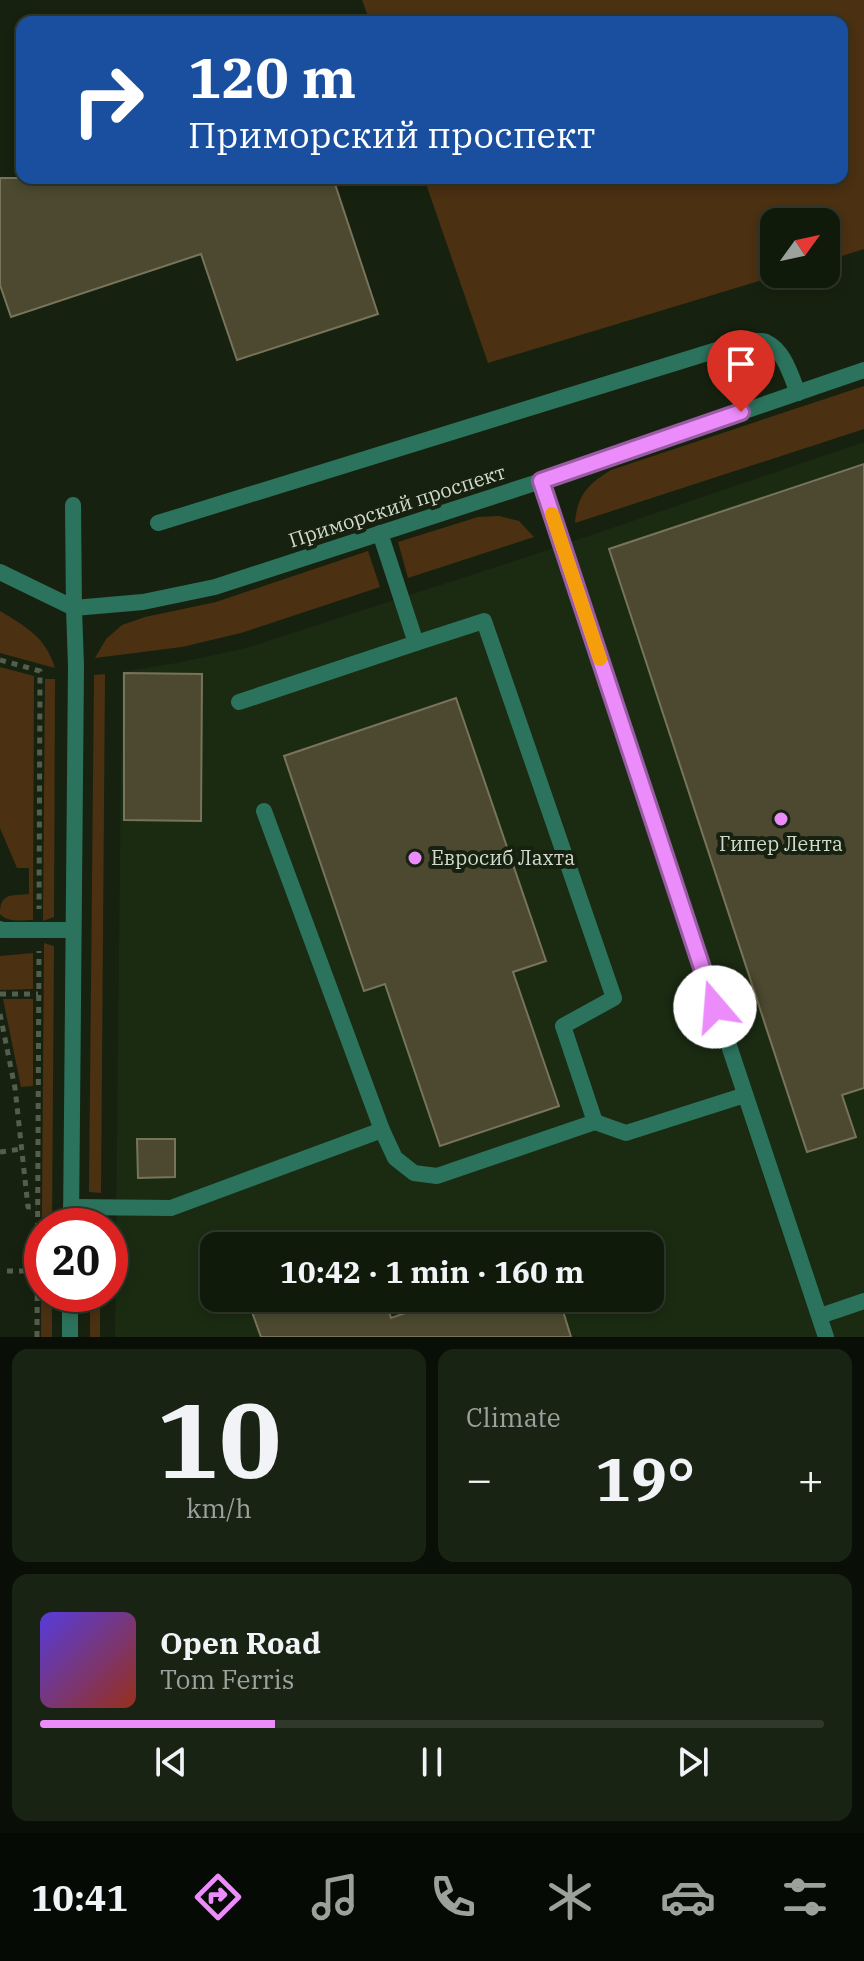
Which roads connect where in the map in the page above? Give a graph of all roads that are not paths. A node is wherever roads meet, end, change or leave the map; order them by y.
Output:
1 (864, 370) edge
2 (798, 393) junction
3 (541, 481) junction
4 (73, 505) dead end
5 (158, 523) dead end
6 (380, 533) junction
7 (0, 572) edge
8 (74, 608) junction
9 (416, 643) junction
10 (239, 702) dead end
11 (264, 811) dead end
12 (0, 929) edge
13 (73, 930) junction
14 (745, 1095) junction
15 (595, 1122) junction
16 (382, 1130) junction
17 (71, 1207) joint
18 (864, 1301) edge
19 (70, 1312) edge
20 (820, 1316) junction
21 (70, 1337) edge
22 (826, 1337) edge

1 - 2 street, Приморский проспект
2 - 3 street, Приморский проспект
2 - 5 street
3 - 6 street, Приморский проспект
3 - 14 street
4 - 8 street
6 - 8 street, Приморский проспект
6 - 9 street
7 - 8 street
8 - 13 street
9 - 10 street
9 - 15 street
11 - 16 street
12 - 13 street
13 - 17 street
14 - 15 street
14 - 20 street
15 - 16 street
16 - 17 street
18 - 20 street
19 - 21 street
20 - 22 street

